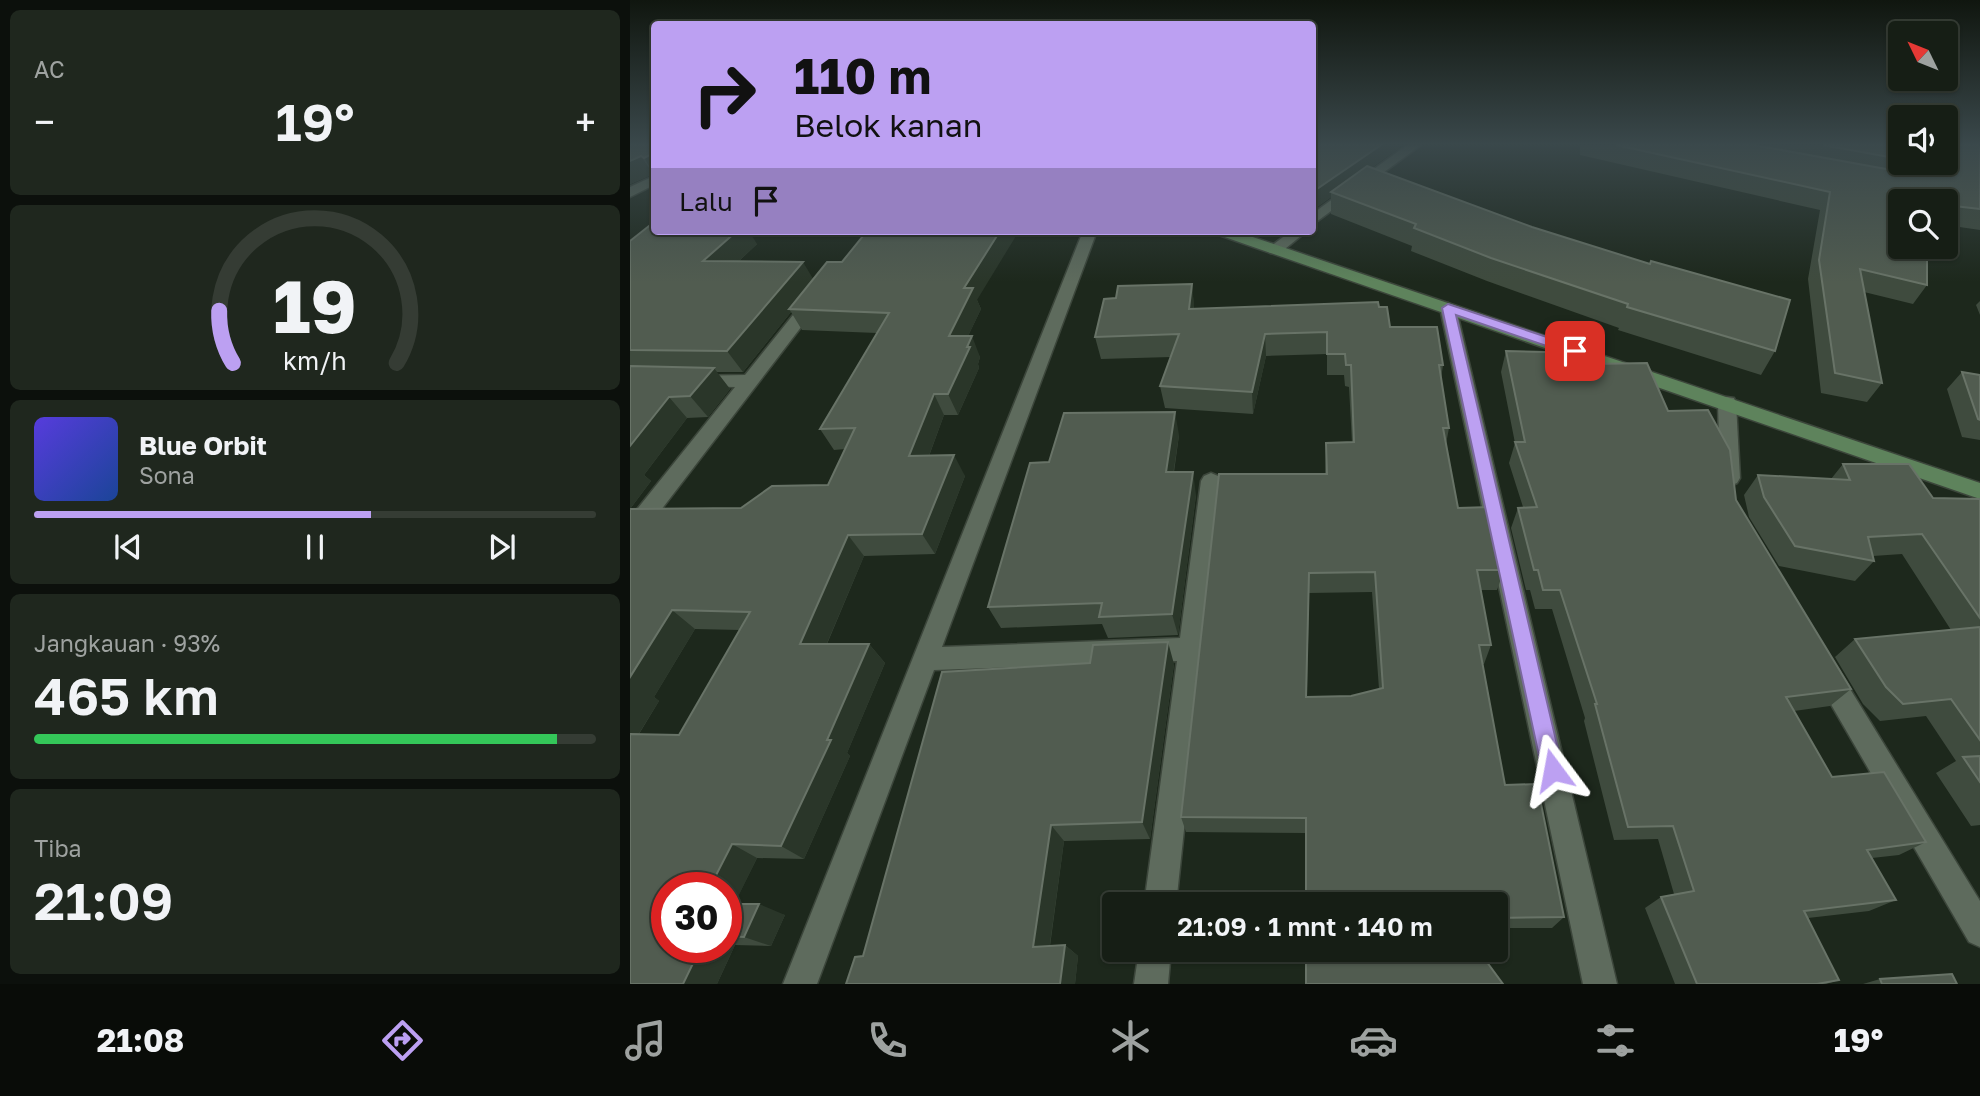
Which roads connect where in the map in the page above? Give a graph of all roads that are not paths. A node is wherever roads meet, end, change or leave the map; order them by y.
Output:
1 (1353, 191) edge
2 (1316, 218) edge
3 (1088, 235) edge
4 (1232, 235) edge
5 (1295, 235) edge
6 (1275, 250) junction
7 (825, 284) edge
8 (1448, 308) junction
9 (670, 379) edge
10 (751, 381) junction
11 (1727, 403) junction
12 (1211, 481) dead end
13 (1980, 491) edge
14 (1732, 502) edge
15 (630, 534) edge
16 (1191, 649) junction
17 (1813, 649) edge
18 (923, 659) junction
19 (1162, 892) edge
20 (1980, 931) edge
21 (1154, 962) edge
22 (800, 984) edge
23 (1151, 984) edge
24 (1600, 984) edge

1 - 2 street
3 - 18 street
4 - 6 main road
5 - 6 street
6 - 8 main road
7 - 10 street
8 - 11 main road
8 - 24 street
9 - 10 street
10 - 15 street
11 - 13 main road
11 - 14 street
12 - 16 street
16 - 18 street
16 - 19 street
17 - 20 street
18 - 22 street
21 - 23 street

